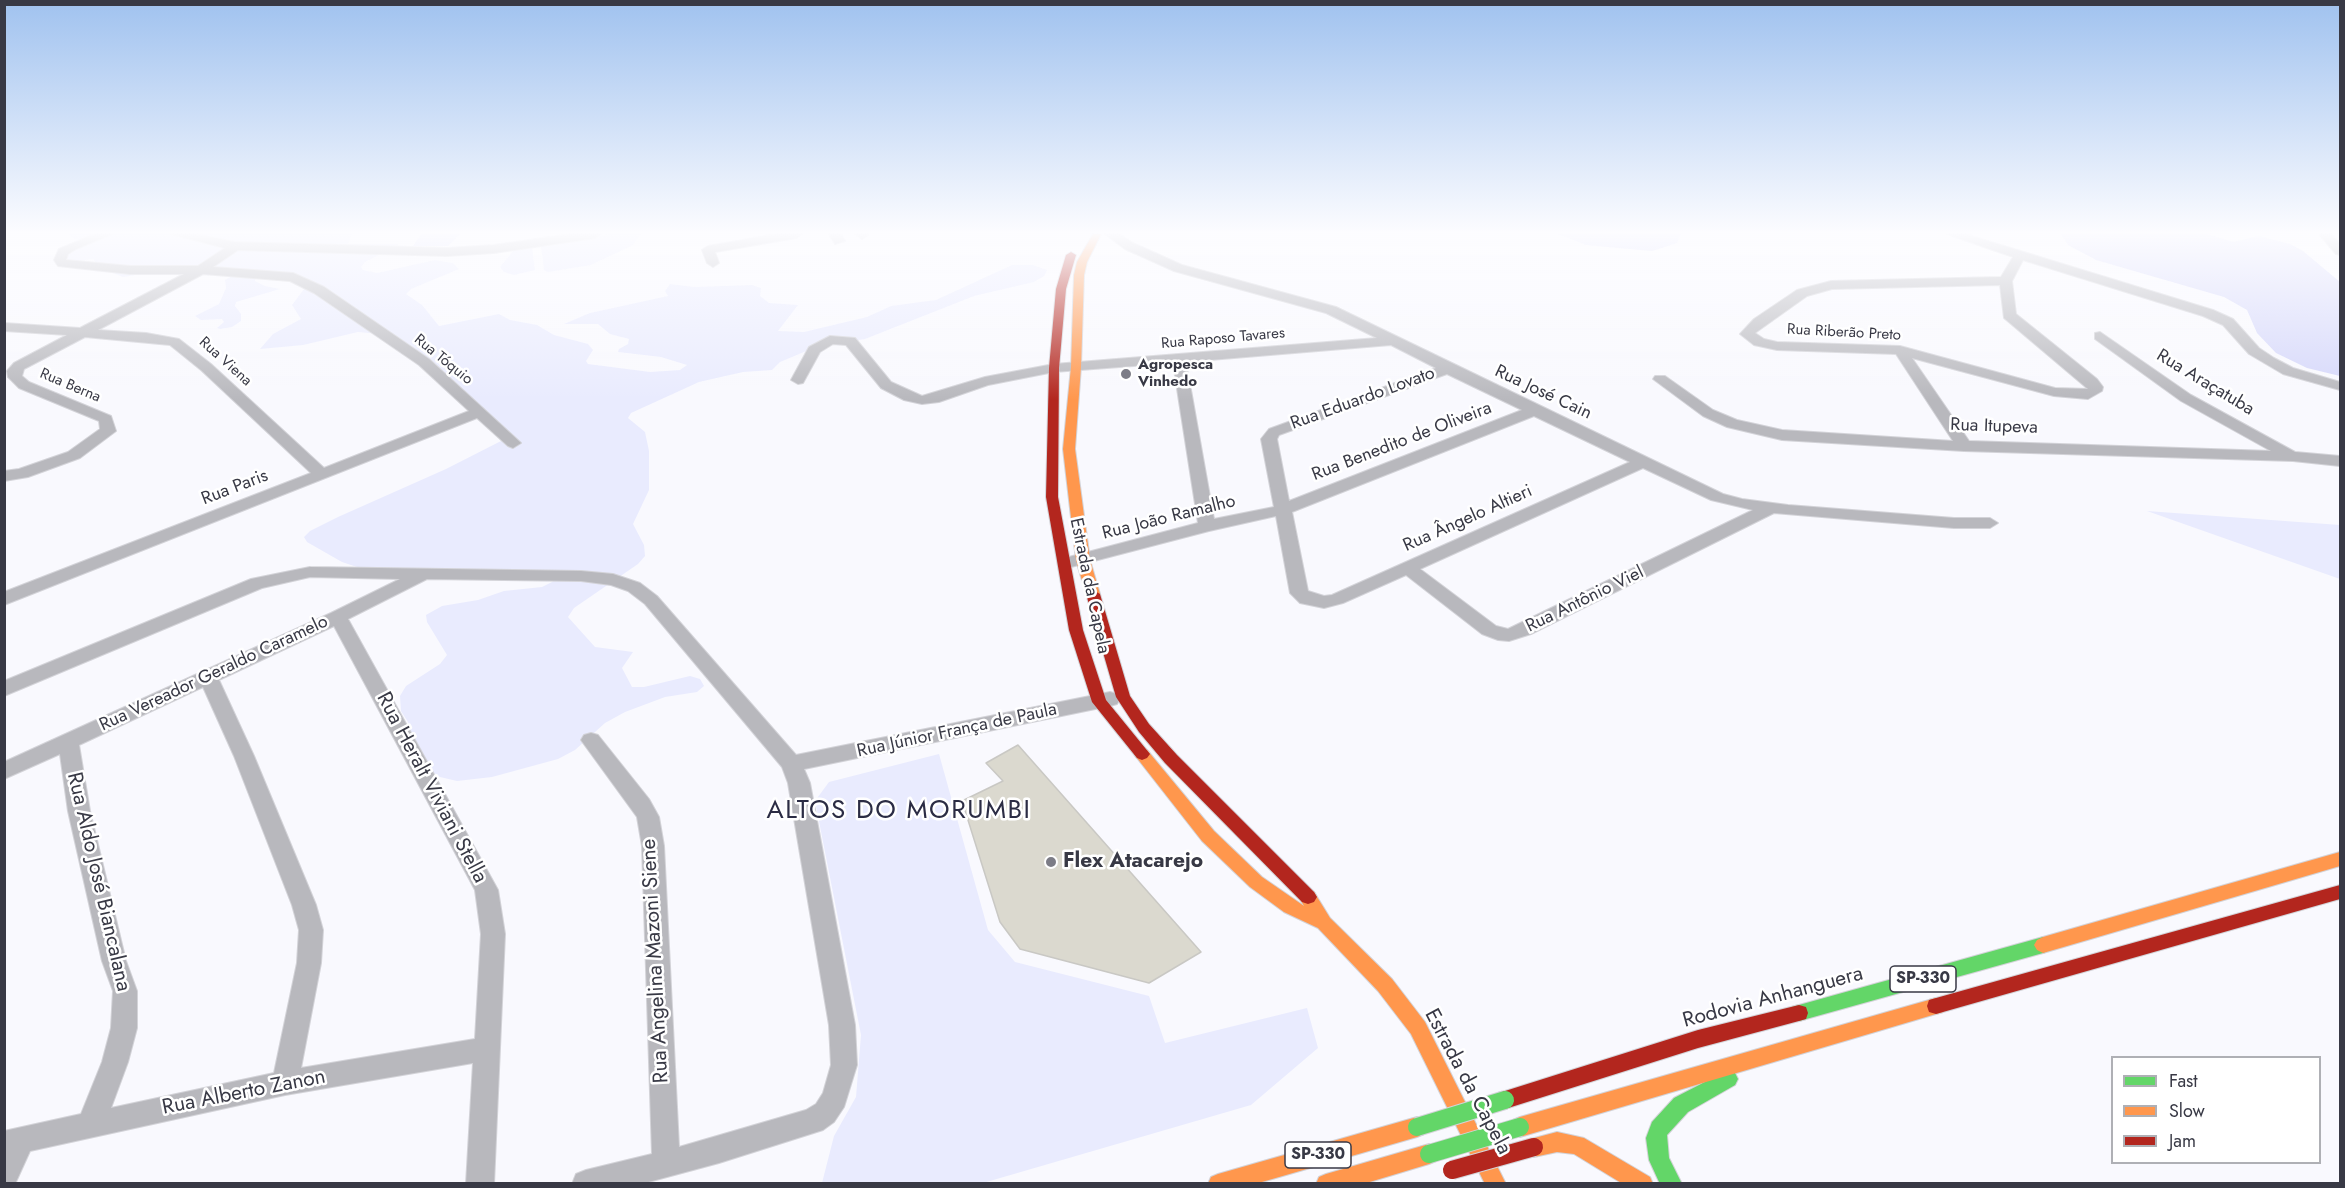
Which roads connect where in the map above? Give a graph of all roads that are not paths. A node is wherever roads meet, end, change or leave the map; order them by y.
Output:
1 (164, 289) edge
2 (318, 289) edge
3 (1060, 289) edge
4 (1079, 289) edge
5 (1258, 289) edge
6 (1813, 289) edge
7 (2007, 289) edge
8 (2130, 289) edge
9 (4, 327) edge
10 (80, 333) junction
11 (2100, 336) dead end
12 (1394, 341) junction
13 (1900, 350) junction
14 (1179, 359) junction
15 (1076, 367) junction
16 (1054, 368) junction
17 (1448, 369) junction
18 (1660, 379) dead end
19 (798, 380) dead end
20 (2340, 386) edge
21 (1536, 410) junction
22 (480, 412) junction
23 (513, 442) dead end
24 (1964, 446) junction
25 (2293, 456) junction
26 (2340, 461) edge
27 (1643, 462) junction
28 (323, 475) junction
29 (4, 476) edge
30 (1771, 508) junction
31 (1282, 510) junction
32 (1990, 523) dead end
33 (1207, 526) junction
34 (1083, 560) junction
35 (1065, 564) junction
36 (1408, 568) junction
37 (422, 574) junction
38 (6, 598) edge
39 (1306, 599) joint
40 (338, 617) junction
41 (208, 677) junction
42 (4, 689) edge
43 (1123, 697) junction
44 (1099, 702) junction
45 (591, 740) dead end
46 (68, 742) junction
47 (792, 764) junction
48 (4, 771) edge
49 (2340, 859) edge
50 (2340, 892) edge
51 (1324, 923) junction
52 (1798, 1045) junction
53 (485, 1049) junction
54 (285, 1083) junction
55 (91, 1124) junction
56 (13, 1143) edge
57 (666, 1164) junction
58 (1439, 1174) dead end
59 (4, 1176) edge
60 (480, 1184) edge
61 (586, 1184) edge
62 (1218, 1184) edge
63 (1326, 1184) edge
64 (1496, 1184) edge
65 (1643, 1184) edge
66 (1672, 1184) edge

1 - 10 street, Rua Berna
2 - 22 street, Rua Tóquio
3 - 16 main road, Estrada da Capela
4 - 15 main road, Estrada da Capela
5 - 12 street, Rua José Cain
6 - 13 street, Rua Riberão Preto
7 - 13 street, Rua Riberão Preto
8 - 20 street
9 - 10 street, Rua Viena
10 - 28 street, Rua Viena
10 - 29 street, Rua Berna
11 - 25 street, Rua Araçatuba
12 - 14 street, Rua Raposo Tavares
12 - 17 street, Rua José Cain
13 - 24 street
14 - 15 street, Rua Raposo Tavares
14 - 33 street
15 - 16 street, Rua Raposo Tavares
15 - 34 main road, Estrada da Capela
16 - 19 street, Rua Raposo Tavares
16 - 35 main road, Estrada da Capela
17 - 21 street, Rua José Cain
17 - 31 street, Rua Eduardo Lovato
18 - 24 street, Rua Itupeva
21 - 27 street, Rua José Cain
21 - 31 street, Rua Benedito de Oliveira
22 - 23 street, Rua Tóquio
22 - 28 street, Rua Paris
24 - 25 street, Rua Itupeva
25 - 26 street, Rua Itupeva
27 - 30 street, Rua José Cain
27 - 36 street, Rua Ângelo Altieri
28 - 38 street, Rua Paris
30 - 32 street, Rua José Cain
30 - 36 street, Rua Antônio Viel
31 - 33 street, Rua João Ramalho
31 - 39 street, Rua Eduardo Lovato
33 - 34 street, Rua João Ramalho
34 - 35 street, Rua João Ramalho
34 - 43 main road, Estrada da Capela
35 - 44 main road, Estrada da Capela
36 - 39 street, Rua Ângelo Altieri
37 - 40 street, Rua Vereador Geraldo Caramelo
37 - 42 street
37 - 47 street
40 - 41 street, Rua Vereador Geraldo Caramelo
40 - 53 street, Rua Heralt Viviani Stella
41 - 46 street, Rua Vereador Geraldo Caramelo
41 - 54 street
43 - 44 street, Rua Júnior França de Paula
43 - 51 main road, Estrada da Capela
44 - 47 street, Rua Júnior França de Paula
44 - 51 main road, Estrada da Capela
45 - 57 street, Rua Angelina Mazoni Siene
46 - 48 street, Rua Vereador Geraldo Caramelo
46 - 55 street, Rua Aldo José Biancalana
47 - 57 street
49 - 62 main road, Rodovia Anhanguera / SP-330, bridge
50 - 52 main road, SP-330
51 - 64 main road, Estrada da Capela
52 - 63 main road, SP-330, bridge
52 - 66 main road
53 - 54 street, Rua Alberto Zanon
53 - 60 street, Rua Heralt Viviani Stella
54 - 55 street, Rua Alberto Zanon
55 - 56 street, Rua Alberto Zanon
56 - 59 street
57 - 61 street
58 - 65 main road, bridge

